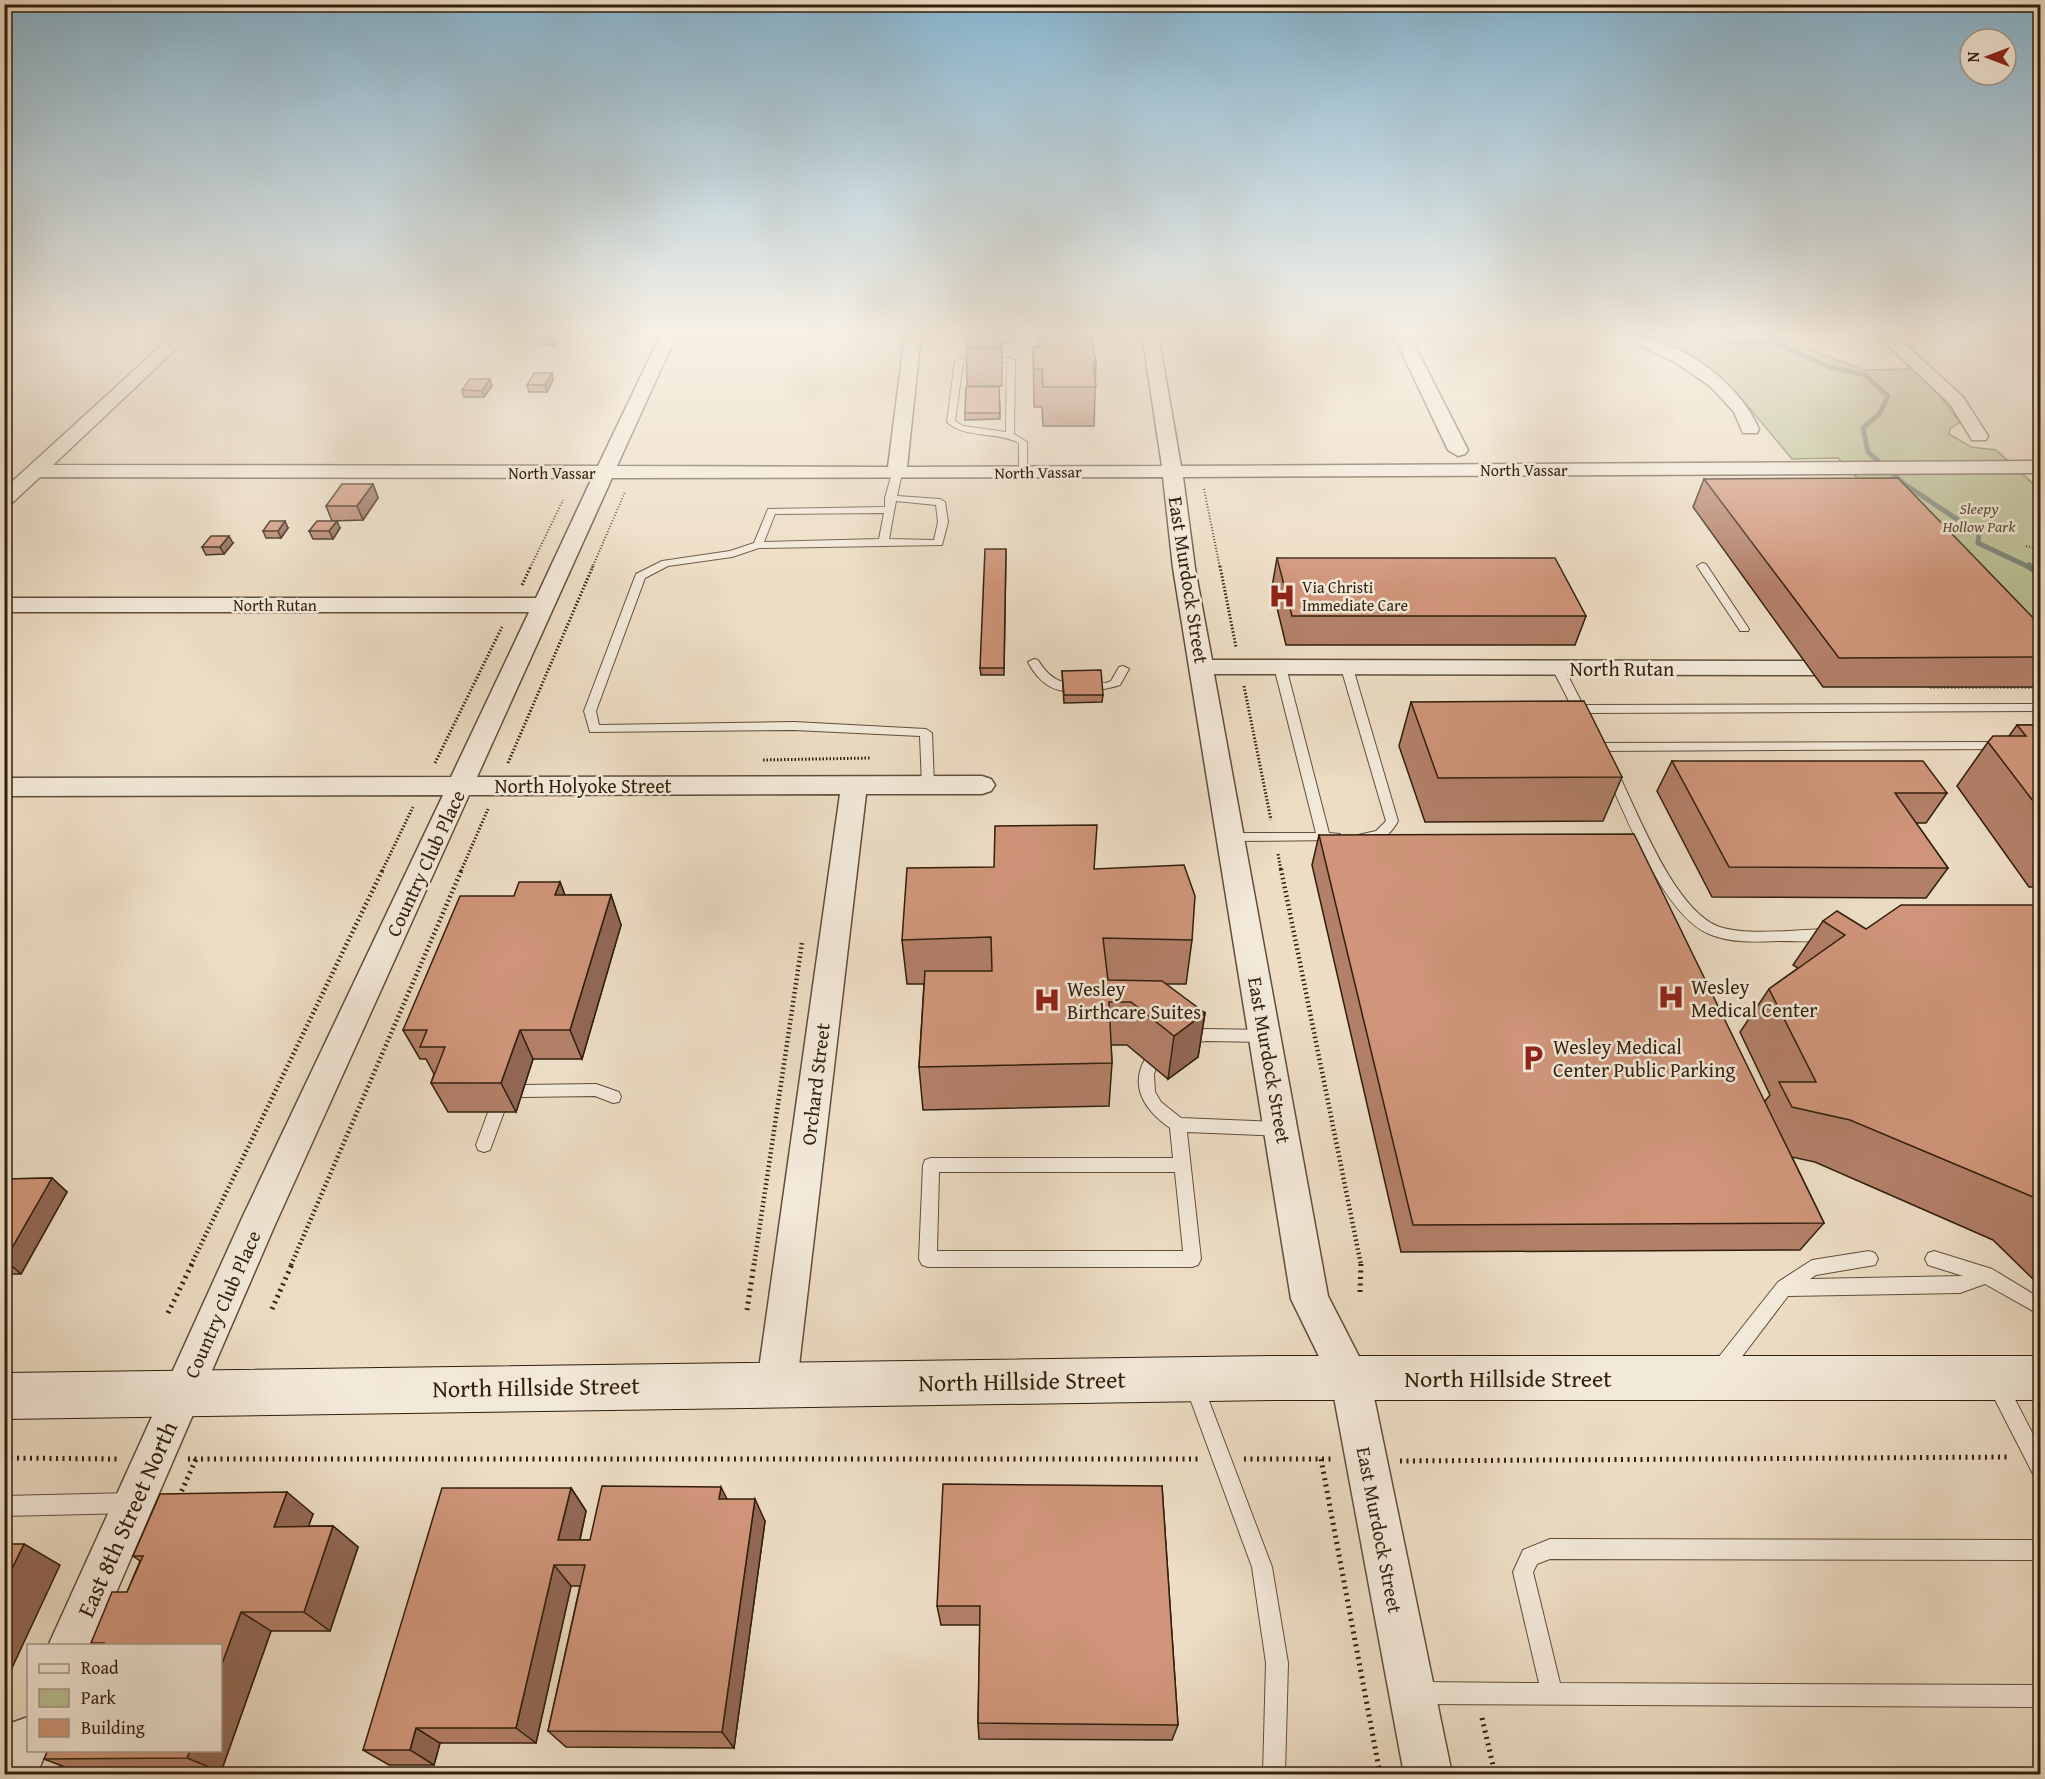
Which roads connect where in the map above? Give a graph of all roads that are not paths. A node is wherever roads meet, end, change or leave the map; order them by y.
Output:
1 (94, 417) edge
2 (639, 417) edge
3 (903, 417) edge
4 (951, 417) edge
5 (1010, 417) edge
6 (1163, 417) edge
7 (1442, 417) edge
8 (1747, 417) edge
9 (1967, 417) edge
10 (1750, 429) dead end
11 (1010, 435) junction
12 (1979, 436) dead end
13 (1458, 450) dead end
14 (2033, 467) edge
15 (1172, 470) junction
16 (35, 471) junction
17 (1024, 472) junction
18 (897, 473) junction
19 (617, 480) junction
20 (2040, 481) edge
21 (4, 500) edge
22 (889, 504) junction
23 (883, 542) junction
24 (758, 545) junction
25 (1702, 566) dead end
26 (4, 605) edge
27 (545, 605) junction
28 (1744, 629) dead end
29 (1034, 662) dead end
30 (1203, 667) junction
31 (1280, 667) junction
32 (1347, 668) junction
33 (1558, 668) junction
34 (1870, 668) edge
35 (1123, 669) dead end
36 (2040, 708) edge
37 (1579, 709) junction
38 (1594, 737) junction
39 (2017, 746) edge
40 (462, 785) junction
41 (928, 785) junction
42 (982, 785) dead end
43 (854, 786) junction
44 (4, 787) edge
45 (1232, 837) junction
46 (1324, 837) junction
47 (1843, 934) edge
48 (1266, 1036) junction
49 (1176, 1040) edge
50 (1150, 1063) dead end
51 (523, 1090) dead end
52 (613, 1096) dead end
53 (496, 1112) edge
54 (1178, 1125) junction
55 (1281, 1129) junction
56 (484, 1145) dead end
57 (1182, 1165) junction
58 (1869, 1259) dead end
59 (1935, 1259) dead end
60 (1986, 1275) junction
61 (1784, 1288) junction
62 (2040, 1307) edge
63 (1350, 1378) junction
64 (1714, 1378) junction
65 (1994, 1378) junction
66 (2040, 1378) edge
67 (1192, 1380) junction
68 (777, 1383) junction
69 (183, 1392) junction
70 (8, 1403) edge
71 (2038, 1462) edge
72 (134, 1503) junction
73 (4, 1506) edge
74 (2040, 1550) edge
75 (71, 1644) edge
76 (1412, 1693) junction
77 (1552, 1694) junction
78 (2040, 1696) edge
79 (27, 1742) edge
80 (13, 1774) edge
81 (1274, 1774) edge
82 (1428, 1774) edge

1 - 16 street
2 - 19 street, Country Club Place
3 - 18 street
4 - 11 lane
5 - 11 lane
6 - 15 street, East Murdock Street
7 - 13 street
8 - 10 street
9 - 12 street
11 - 17 lane
14 - 15 street, North Vassar
14 - 20 street
15 - 17 street, North Vassar
15 - 30 street, East Murdock Street
16 - 19 street, North Vassar
16 - 21 street
17 - 18 street, North Vassar
18 - 19 street, North Vassar
18 - 22 lane
19 - 27 street, Country Club Place
22 - 23 lane
22 - 23 lane
22 - 24 lane
23 - 24 lane
24 - 41 lane
25 - 28 lane
26 - 27 street, North Rutan
27 - 40 street, Country Club Place
29 - 35 lane
30 - 31 street, North Rutan
30 - 45 street, East Murdock Street
31 - 32 street, North Rutan
31 - 46 lane
32 - 33 street, North Rutan
32 - 46 lane
33 - 34 street, North Rutan
33 - 37 lane
36 - 37 lane
37 - 38 lane
38 - 39 lane
38 - 47 lane
40 - 43 street, North Holyoke Street
40 - 44 street, North Holyoke Street
40 - 69 street, Country Club Place
41 - 42 street, North Holyoke Street
41 - 43 street, North Holyoke Street
43 - 68 street, Orchard Street
45 - 46 lane
45 - 48 street, East Murdock Street
48 - 49 lane
48 - 55 street, East Murdock Street
50 - 54 lane
51 - 52 lane
53 - 56 lane
54 - 55 lane
54 - 57 lane
55 - 63 street, East Murdock Street
57 - 57 lane
58 - 61 lane
59 - 60 lane
60 - 61 lane
60 - 62 lane
61 - 64 lane
63 - 64 main road, North Hillside Street
63 - 67 main road, North Hillside Street
63 - 76 street, East Murdock Street
64 - 65 main road, North Hillside Street
65 - 66 main road, North Hillside Street
65 - 71 lane
67 - 68 main road, North Hillside Street
67 - 81 lane
68 - 69 main road, North Hillside Street
69 - 70 main road, North Hillside Street
69 - 72 street, East 8th Street North
72 - 73 lane
72 - 75 street, East 8th Street North
74 - 77 lane
76 - 77 lane
76 - 82 street, East Murdock Street
77 - 78 lane
79 - 80 street

